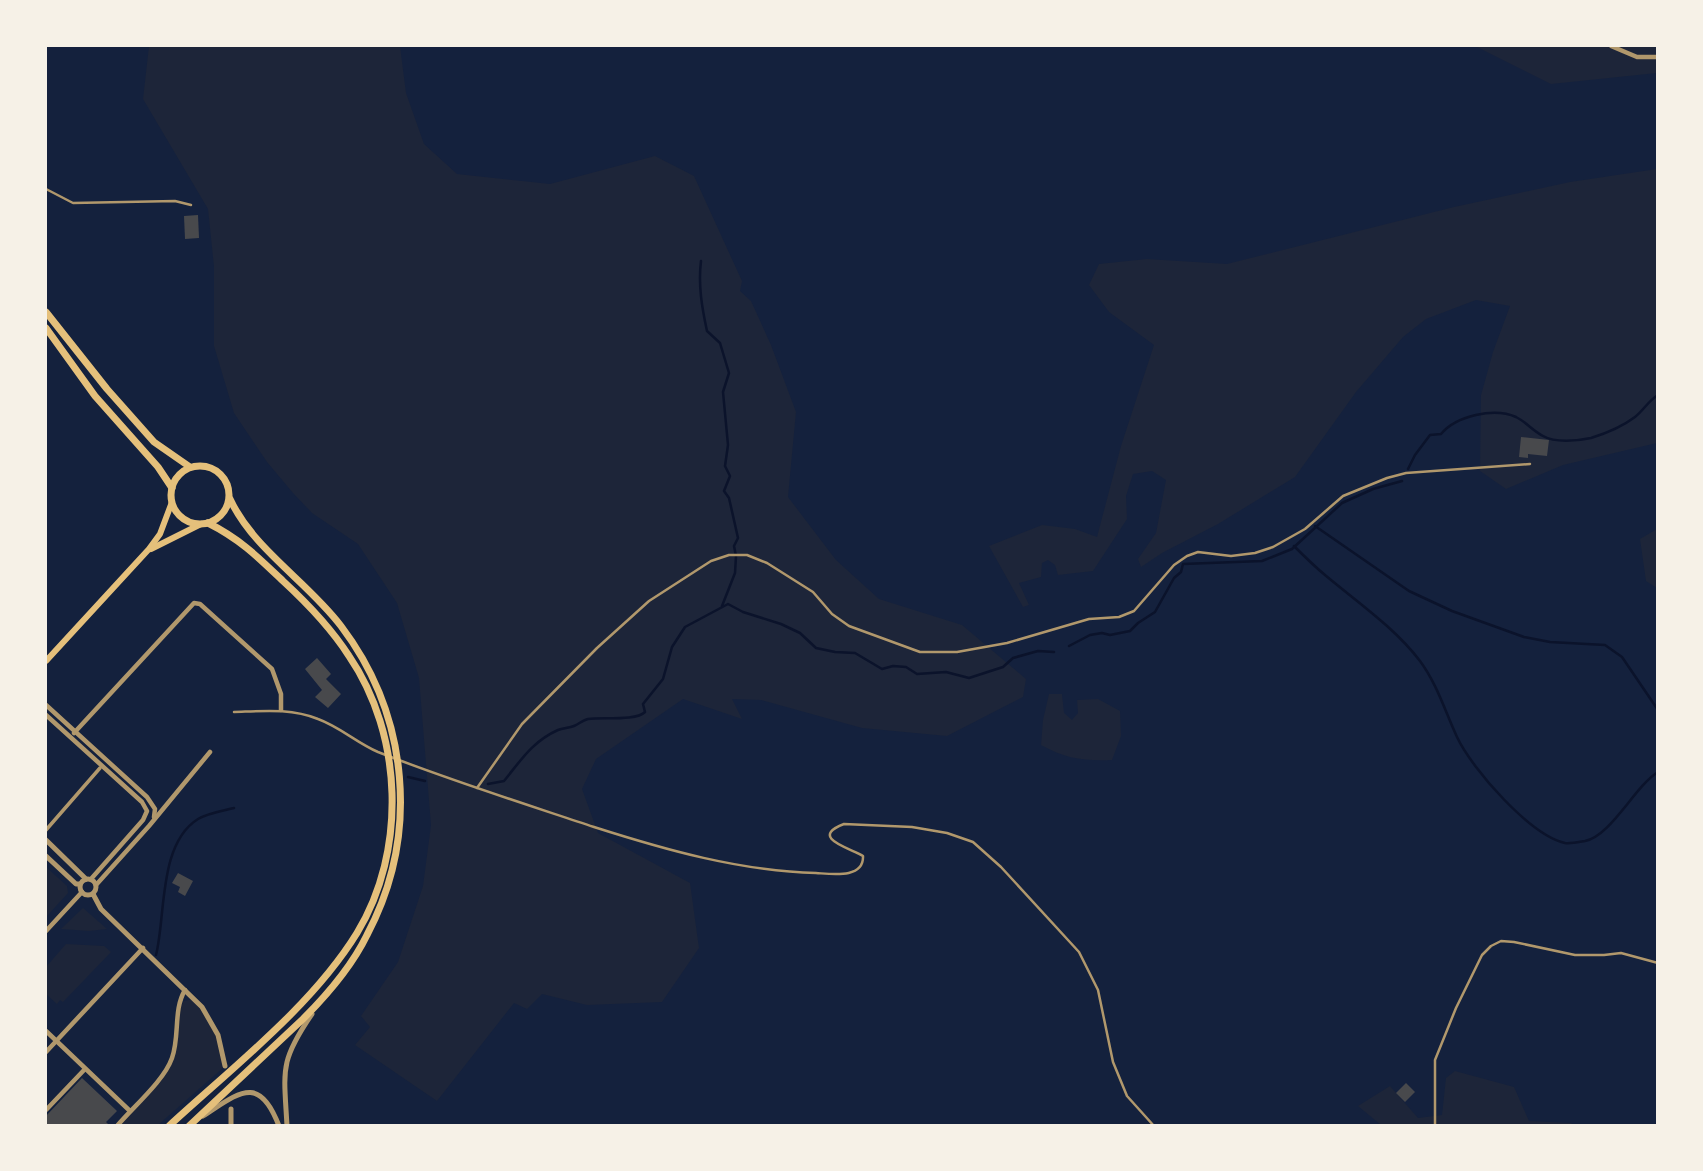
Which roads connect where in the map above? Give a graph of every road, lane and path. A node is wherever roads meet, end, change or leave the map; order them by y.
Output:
1 (1611, 46) edge
2 (1657, 57) edge
3 (46, 189) edge
4 (191, 205) dead end
5 (46, 312) edge
6 (46, 328) edge
7 (1530, 464) dead end
8 (190, 467) junction
9 (172, 488) junction
10 (230, 499) junction
11 (172, 502) junction
12 (205, 524) junction
13 (149, 549) junction
14 (46, 661) edge
15 (46, 705) edge
16 (281, 710) junction
17 (234, 712) dead end
18 (46, 715) edge
19 (74, 733) junction
20 (210, 752) dead end
21 (100, 768) dead end
22 (478, 788) junction
23 (153, 822) junction
24 (46, 830) edge
25 (46, 840) edge
26 (46, 856) edge
27 (89, 879) junction
28 (80, 884) junction
29 (96, 885) junction
30 (82, 892) junction
31 (93, 894) junction
32 (46, 931) edge
33 (143, 948) junction
34 (1657, 962) edge
35 (186, 989) junction
36 (318, 1004) junction
37 (46, 1031) edge
38 (56, 1041) junction
39 (46, 1052) edge
40 (225, 1066) dead end
41 (85, 1069) junction
42 (230, 1109) dead end
43 (46, 1110) edge
44 (130, 1111) junction
45 (117, 1125) edge
46 (169, 1125) edge
47 (189, 1125) edge
48 (232, 1125) edge
49 (279, 1125) edge
50 (287, 1125) edge
51 (1154, 1125) edge
52 (1435, 1125) edge

1 - 2 street
3 - 4 lane
5 - 8 main road
6 - 9 main road
7 - 22 lane
8 - 9 main road
8 - 10 main road
9 - 11 main road
10 - 12 main road
10 - 36 main road
11 - 12 main road
11 - 13 main road
12 - 13 main road
12 - 46 main road
13 - 14 main road
15 - 19 street
16 - 17 lane
16 - 19 street
16 - 22 lane
18 - 27 street
19 - 23 street
20 - 23 street
21 - 24 street
22 - 51 lane
23 - 29 street
25 - 27 street
26 - 28 street
27 - 28 street
27 - 29 street
28 - 30 street
29 - 31 street
30 - 31 street
30 - 32 street
31 - 33 street
33 - 35 street
33 - 38 street
34 - 52 lane
35 - 40 street
35 - 44 street
36 - 47 main road
36 - 50 street
37 - 38 street
38 - 39 street
38 - 41 street
41 - 43 street
41 - 44 street
42 - 48 street
44 - 45 street
47 - 49 street

